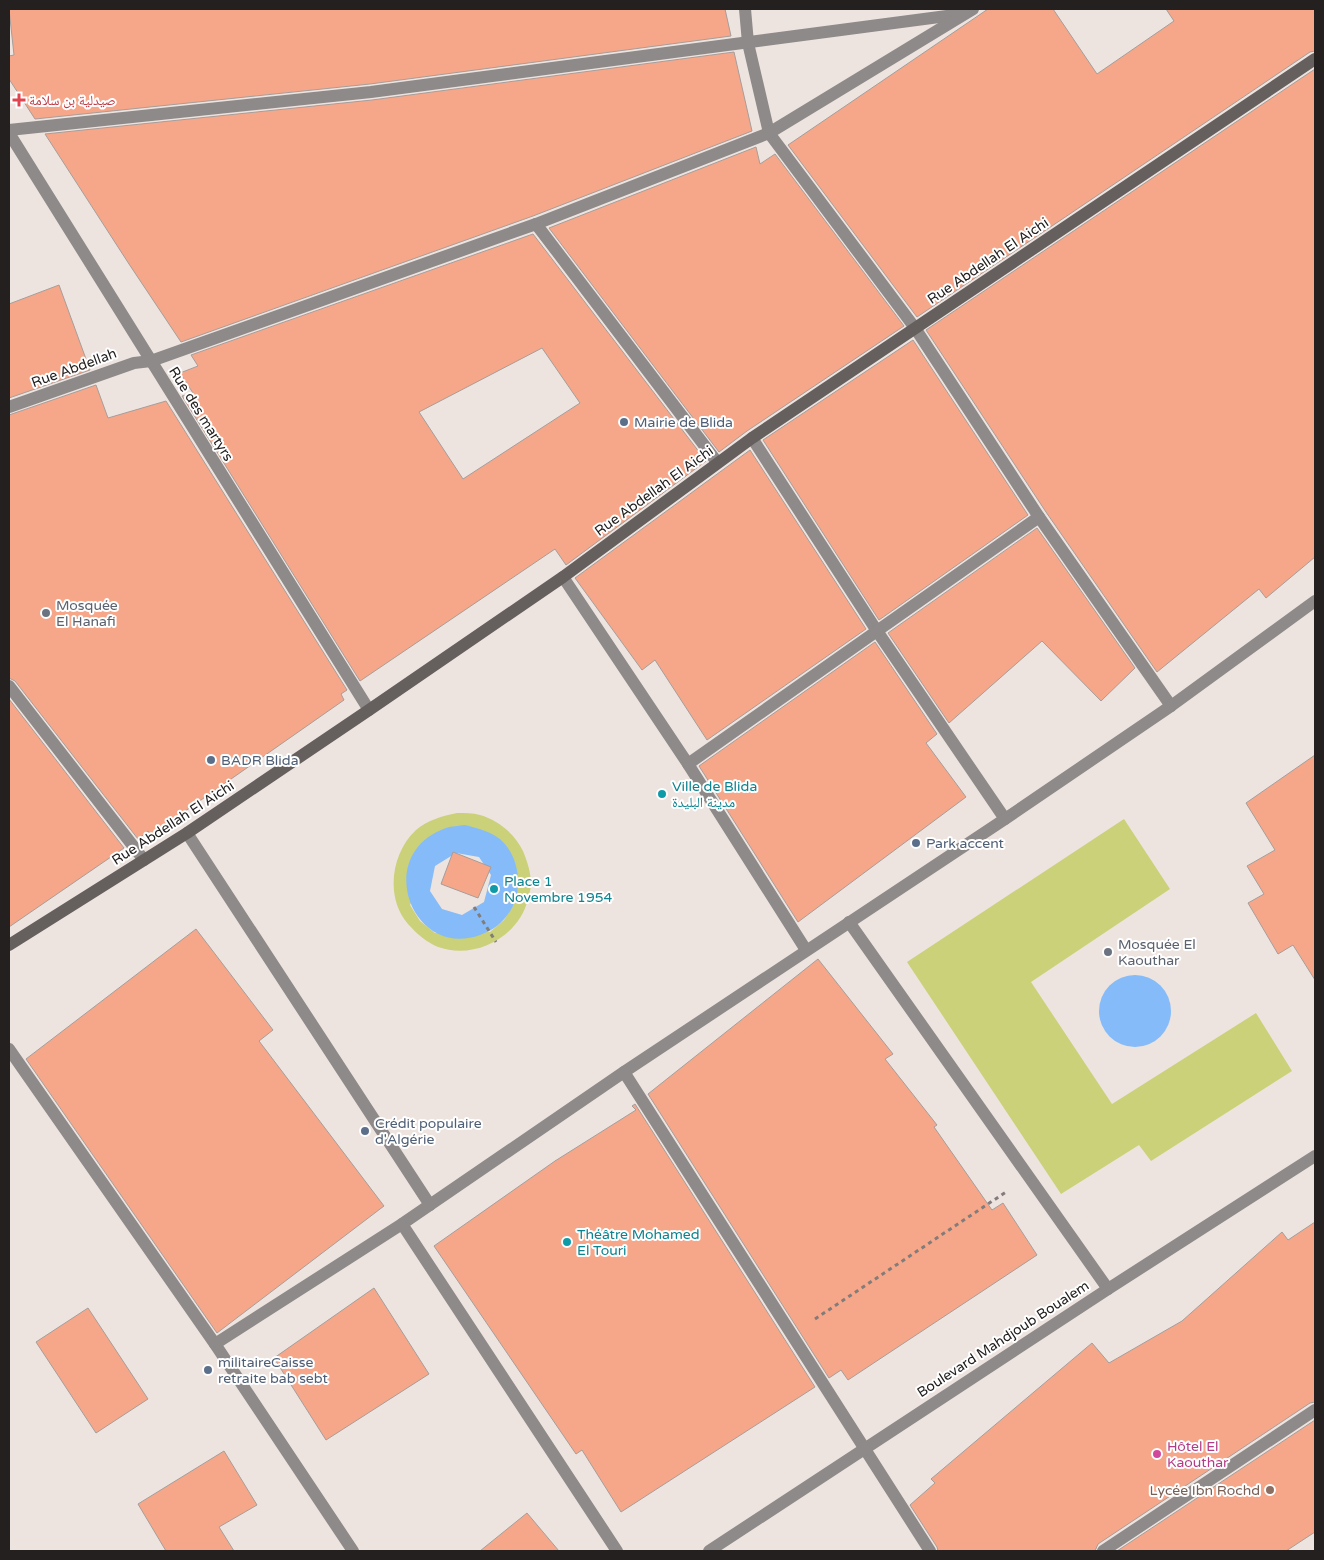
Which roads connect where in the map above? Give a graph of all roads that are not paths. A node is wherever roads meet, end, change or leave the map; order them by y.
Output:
1 (745, 9) edge
2 (970, 11) edge
3 (748, 43) junction
4 (1315, 58) edge
5 (9, 132) edge
6 (769, 133) junction
7 (536, 224) junction
8 (914, 328) junction
9 (150, 361) junction
10 (9, 407) edge
11 (752, 438) junction
12 (717, 462) junction
13 (1039, 517) junction
14 (563, 577) junction
15 (1315, 601) edge
16 (877, 631) junction
17 (9, 686) edge
18 (1171, 706) junction
19 (369, 710) junction
20 (688, 764) junction
21 (1005, 819) junction
22 (187, 833) junction
23 (144, 860) junction
24 (849, 922) junction
25 (9, 945) edge
26 (806, 950) junction
27 (9, 1049) edge
28 (624, 1072) junction
29 (1315, 1156) edge
30 (430, 1205) junction
31 (402, 1224) junction
32 (1108, 1288) junction
33 (215, 1344) junction
34 (1315, 1410) edge
35 (864, 1448) junction
36 (353, 1551) edge
37 (617, 1551) edge
38 (709, 1551) edge
39 (930, 1551) edge
40 (1103, 1551) edge

1 - 3 street
2 - 3 street
2 - 6 street, Rue Abdellah
3 - 5 street
3 - 6 street
4 - 8 street, Rue Abdellah El Aichi
5 - 9 street, Rue des martyrs
6 - 7 street, Rue Abdellah
6 - 8 street
7 - 9 street, Rue Abdellah
7 - 12 street
8 - 11 street, Rue Abdellah El Aichi
8 - 13 street
9 - 10 street, Rue Abdellah
9 - 19 street, Rue des martyrs
11 - 12 street, Rue Abdellah El Aichi
11 - 16 street
12 - 14 street, Rue Abdellah El Aichi
13 - 16 street
13 - 18 street
14 - 19 street, Rue Abdellah El Aichi
14 - 20 street
15 - 18 street
16 - 20 street
16 - 21 street
17 - 23 street
18 - 21 street
19 - 22 street, Rue Abdellah El Aichi
20 - 26 street
21 - 24 street
22 - 23 street, Rue Abdellah El Aichi
22 - 30 street
23 - 25 street, Rue Abdellah El Aichi
24 - 26 street
24 - 32 street
26 - 28 street
27 - 33 street
28 - 30 street
28 - 35 street
29 - 32 street, Boulevard Mahdjoub Boualem
30 - 31 street
31 - 33 street
31 - 37 street
32 - 35 street, Boulevard Mahdjoub Boualem
33 - 36 street
34 - 40 street
35 - 38 street, Boulevard Mahdjoub Boualem
35 - 39 street

